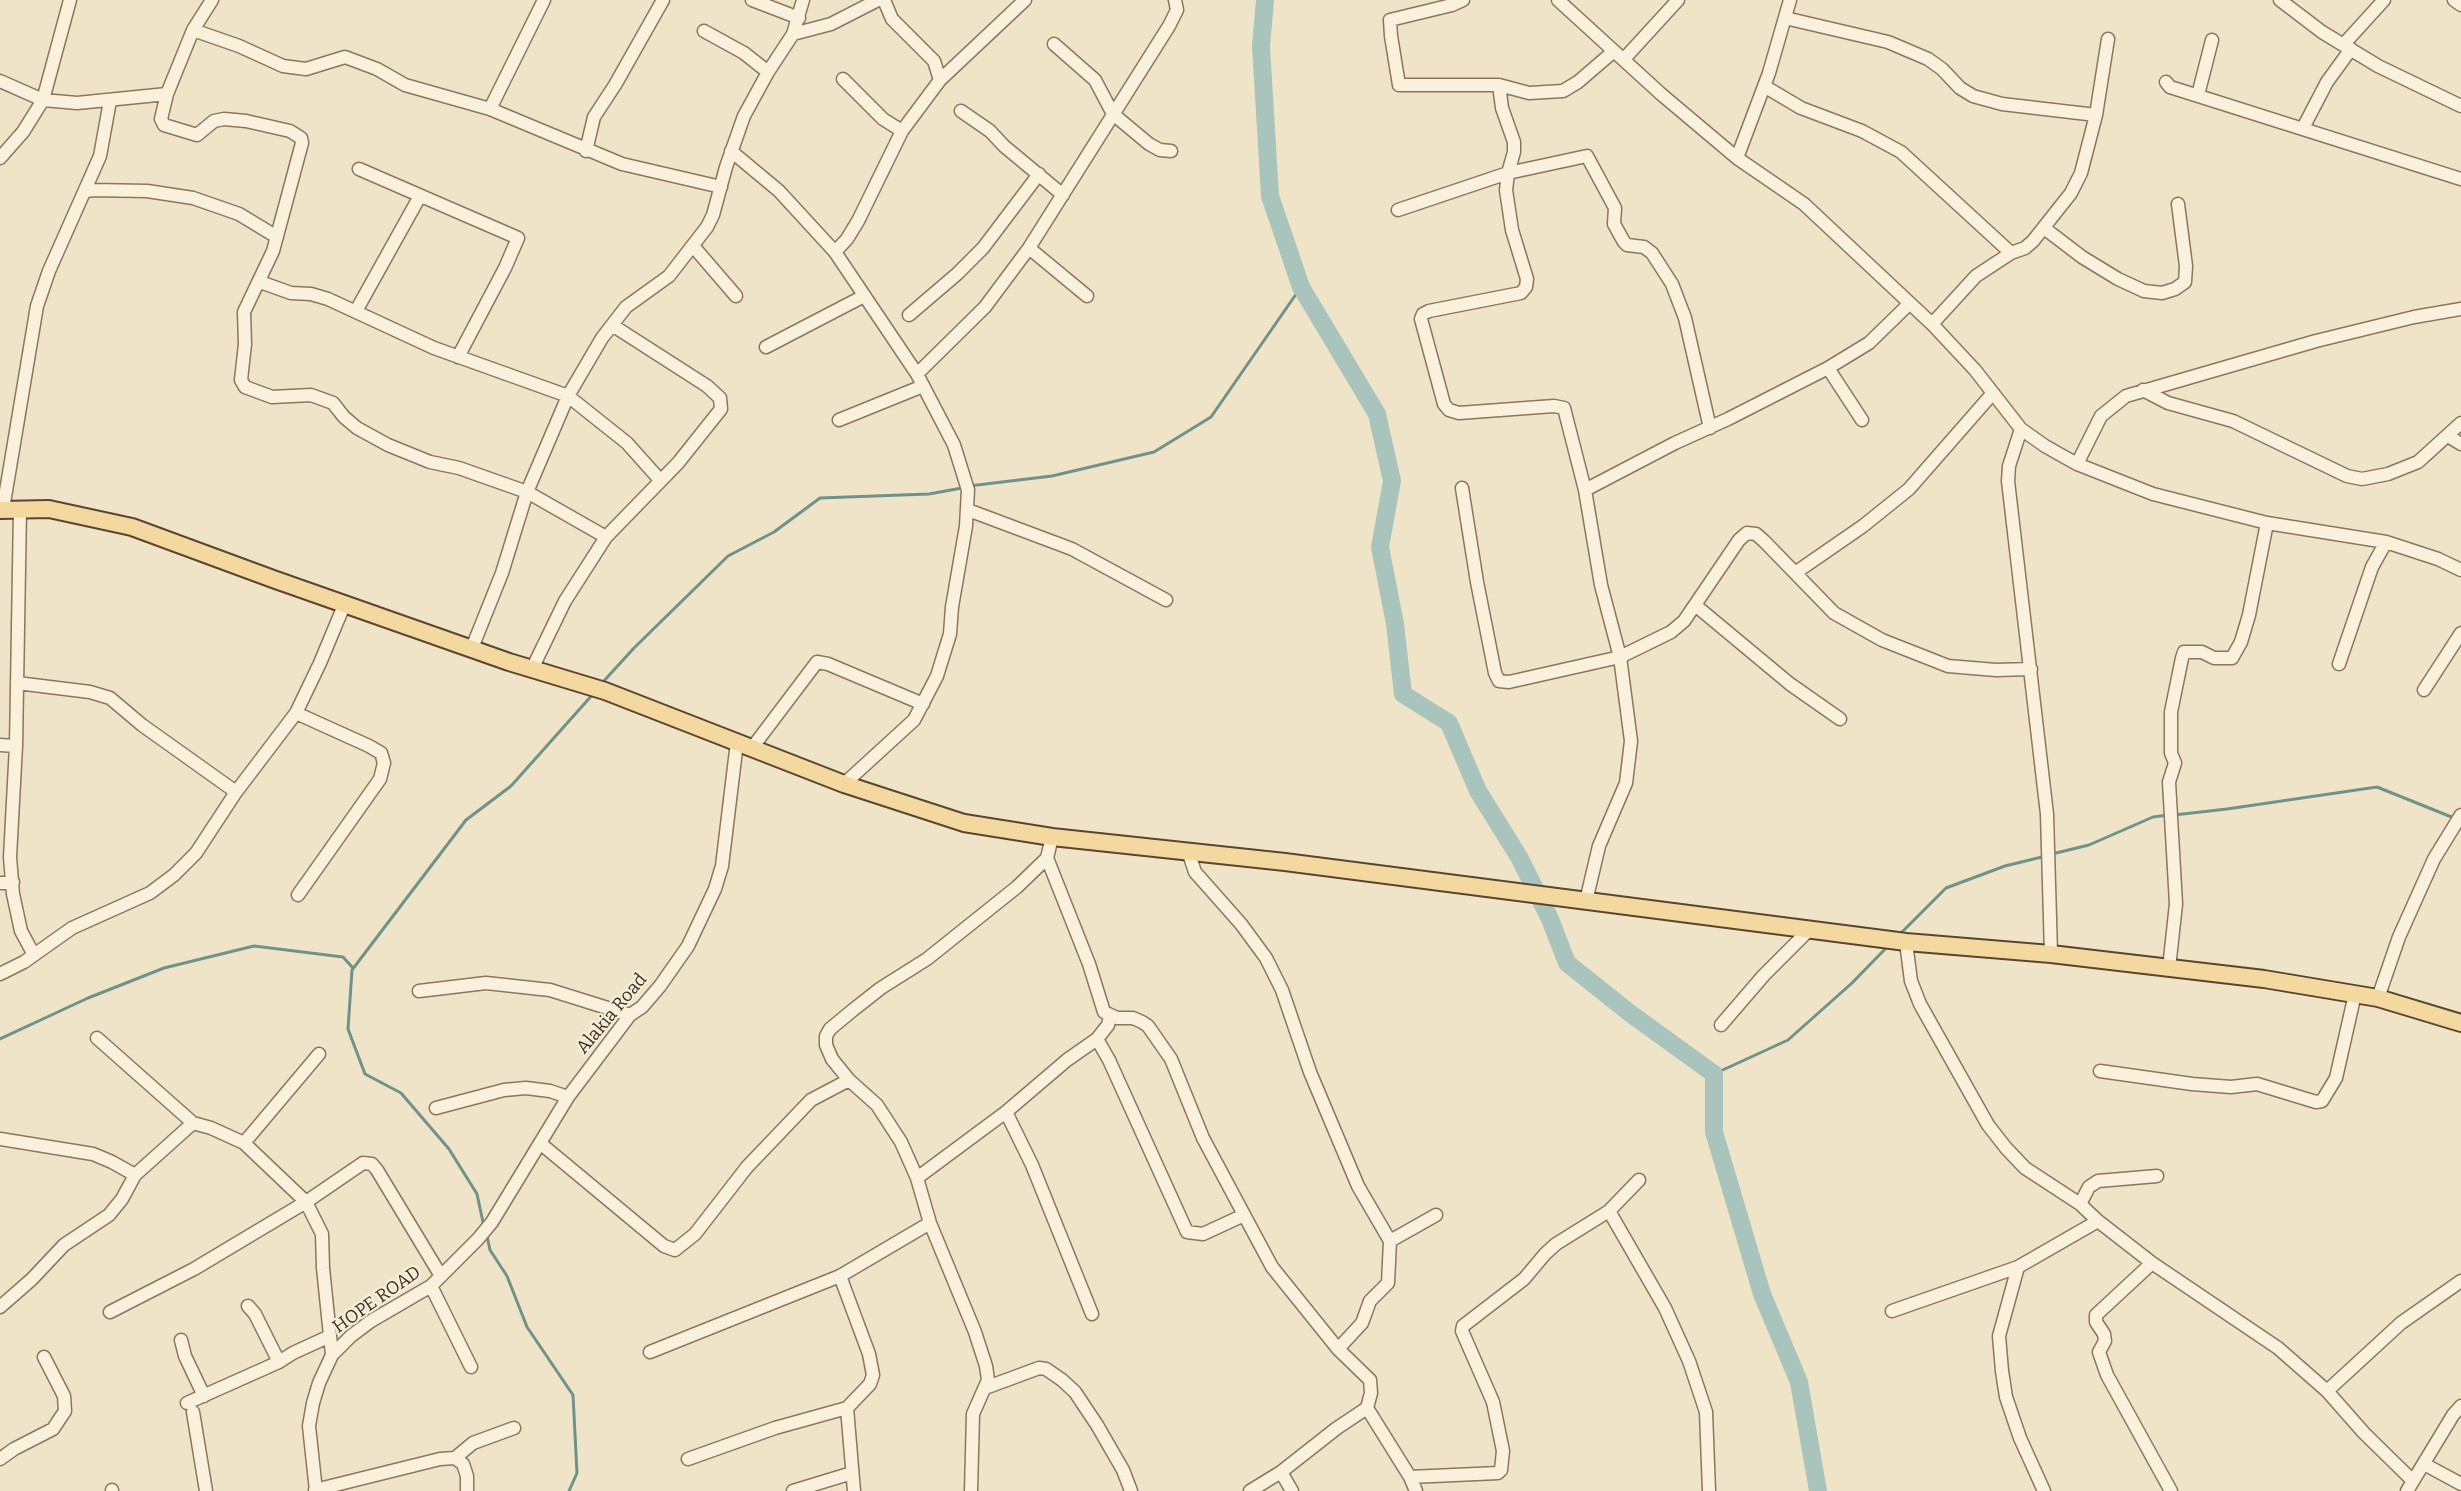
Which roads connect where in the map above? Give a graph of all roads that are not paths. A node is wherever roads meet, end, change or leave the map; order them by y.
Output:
1 (70, 0) edge
2 (212, 0) edge
3 (544, 0) edge
4 (663, 0) edge
5 (752, 0) edge
6 (803, 0) edge
7 (878, 0) edge
8 (884, 0) edge
9 (1025, 0) edge
10 (1175, 0) edge
11 (1463, 0) edge
12 (1558, 0) edge
13 (1678, 0) edge
14 (1790, 0) edge
15 (2280, 0) edge
16 (2384, 0) edge
17 (2454, 0) edge
18 (2461, 5) edge
19 (799, 18) junction
20 (1785, 18) junction
21 (193, 30) junction
22 (704, 31) dead end
23 (793, 34) junction
24 (2109, 39) dead end
25 (2212, 40) dead end
26 (1054, 44) dead end
27 (2347, 46) junction
28 (1614, 51) junction
29 (1624, 59) junction
30 (768, 72) junction
31 (843, 79) dead end
32 (0, 81) edge
33 (940, 81) junction
34 (2166, 82) dead end
35 (1499, 86) junction
36 (1764, 86) junction
37 (167, 94) junction
38 (2198, 95) junction
39 (43, 100) junction
40 (110, 101) junction
41 (2461, 106) edge
42 (490, 109) junction
43 (961, 111) dead end
44 (1113, 114) junction
45 (2096, 115) junction
46 (2303, 128) junction
47 (902, 131) junction
48 (586, 151) junction
49 (731, 151) junction
50 (1171, 151) dead end
51 (0, 158) edge
52 (1737, 158) junction
53 (359, 169) dead end
54 (1508, 173) junction
55 (1039, 174) junction
56 (2461, 179) edge
57 (721, 187) junction
58 (84, 192) junction
59 (1063, 195) junction
60 (420, 196) junction
61 (2178, 204) dead end
62 (1398, 210) dead end
63 (2044, 228) junction
64 (277, 237) junction
65 (693, 246) junction
66 (1029, 248) junction
67 (835, 252) junction
68 (2011, 253) junction
69 (260, 282) junction
70 (736, 296) dead end
71 (864, 296) junction
72 (1087, 296) dead end
73 (1909, 304) junction
74 (2461, 309) edge
75 (356, 311) junction
76 (909, 315) dead end
77 (1932, 324) junction
78 (612, 325) junction
79 (766, 347) dead end
80 (458, 357) junction
81 (1828, 368) junction
82 (916, 374) junction
83 (922, 386) junction
84 (2143, 390) junction
85 (1993, 393) junction
86 (568, 396) junction
87 (839, 420) dead end
88 (1862, 420) dead end
89 (2461, 423) edge
90 (1710, 428) junction
91 (2021, 429) junction
92 (2448, 436) junction
93 (2461, 444) edge
94 (2077, 464) junction
95 (660, 480) junction
96 (1462, 488) dead end
97 (1585, 490) junction
98 (527, 492) junction
99 (968, 500) junction
100 (2, 509) edge
101 (20, 509) junction
102 (2266, 523) junction
103 (606, 537) junction
104 (2386, 542) junction
105 (2461, 570) edge
106 (1795, 573) junction
107 (1166, 600) dead end
108 (345, 603) junction
109 (1695, 605) junction
110 (2461, 633) edge
111 (472, 648) junction
112 (1620, 657) junction
113 (2339, 664) dead end
114 (532, 669) junction
115 (2031, 669) junction
116 (17, 683) junction
117 (2424, 690) dead end
118 (923, 704) junction
119 (296, 713) junction
120 (1840, 719) dead end
121 (0, 745) edge
122 (745, 745) junction
123 (16, 746) junction
124 (844, 784) junction
125 (236, 792) junction
126 (2461, 815) edge
127 (1052, 837) junction
128 (1188, 851) junction
129 (1047, 858) junction
130 (6, 882) edge
131 (298, 895) dead end
132 (1586, 901) junction
133 (1811, 928) junction
134 (1898, 940) junction
135 (2051, 954) junction
136 (34, 955) junction
137 (2169, 968) junction
138 (0, 974) edge
139 (419, 991) dead end
140 (2355, 994) junction
141 (2378, 998) junction
142 (630, 1015) junction
143 (1110, 1016) junction
144 (2461, 1023) edge
145 (1721, 1024) dead end
146 (97, 1038) dead end
147 (1097, 1039) junction
148 (319, 1054) dead end
149 (2100, 1071) dead end
150 (849, 1080) junction
151 (568, 1097) junction
152 (436, 1108) dead end
153 (1006, 1112) junction
154 (193, 1124) junction
155 (0, 1139) edge
156 (244, 1143) junction
157 (540, 1143) junction
158 (135, 1175) junction
159 (2157, 1176) dead end
160 (917, 1178) junction
161 (1639, 1180) dead end
162 (306, 1202) junction
163 (2080, 1204) junction
164 (1609, 1211) junction
165 (1244, 1215) junction
166 (1436, 1215) dead end
167 (2098, 1221) junction
168 (930, 1223) junction
169 (1390, 1241) junction
170 (2152, 1263) junction
171 (2018, 1267) junction
172 (441, 1276) junction
173 (840, 1276) junction
174 (2461, 1281) edge
175 (431, 1286) junction
176 (248, 1306) dead end
177 (0, 1307) edge
178 (1892, 1311) dead end
179 (110, 1312) dead end
180 (1092, 1314) dead end
181 (330, 1336) junction
182 (181, 1340) dead end
183 (1338, 1349) junction
184 (650, 1352) dead end
185 (332, 1354) junction
186 (44, 1357) dead end
187 (279, 1362) junction
188 (471, 1367) dead end
189 (985, 1388) junction
190 (2328, 1391) junction
191 (204, 1396) junction
192 (2461, 1406) edge
193 (847, 1408) junction
194 (1367, 1408) junction
195 (514, 1428) dead end
196 (455, 1458) junction
197 (0, 1459) edge
198 (688, 1459) dead end
199 (2424, 1464) junction
200 (1281, 1472) junction
201 (852, 1473) junction
202 (1410, 1477) junction
203 (2461, 1484) edge
204 (2410, 1486) edge
205 (315, 1490) edge
206 (206, 1491) edge
207 (467, 1491) edge
208 (793, 1491) edge
209 (854, 1491) edge
210 (972, 1491) edge
211 (1131, 1491) edge
212 (1250, 1491) edge
213 (1292, 1491) edge
214 (1416, 1491) edge
215 (1709, 1491) edge
216 (2044, 1491) edge
217 (2170, 1491) edge

1 - 39 street
2 - 21 street
3 - 42 street
4 - 48 street
5 - 19 street
6 - 19 street
7 - 23 street
8 - 33 street
9 - 33 street
10 - 44 street
11 - 35 street
12 - 28 street
13 - 29 street
14 - 20 street
15 - 27 street
16 - 27 street
17 - 18 street
19 - 23 street
20 - 36 street
20 - 45 street
21 - 37 street
21 - 42 street
22 - 30 street
23 - 30 street
24 - 45 street
25 - 38 street
26 - 44 street
27 - 41 street
27 - 46 street
28 - 29 street
28 - 35 street
29 - 52 street
30 - 49 street
31 - 47 street
32 - 39 street
33 - 47 street
34 - 38 street
35 - 54 street
36 - 52 street
36 - 68 street
37 - 40 street
37 - 64 street
38 - 46 street
39 - 40 street
39 - 51 street
40 - 58 street
42 - 48 street
43 - 55 street
44 - 50 street
44 - 59 street
45 - 63 street
46 - 56 street
47 - 67 street
48 - 57 street
49 - 57 street
49 - 67 street
52 - 73 street
53 - 60 street
54 - 62 street
54 - 90 street
54 - 97 street
55 - 59 street
55 - 76 street
57 - 65 street
58 - 64 street
58 - 100 street
59 - 66 street
60 - 75 street
60 - 80 street
61 - 63 street
63 - 68 street
64 - 69 street
65 - 70 street
65 - 78 street
66 - 72 street
66 - 82 street
67 - 71 street
68 - 77 street
69 - 75 street
69 - 98 street
71 - 79 street
71 - 82 street
73 - 77 street
73 - 81 street
74 - 84 street
75 - 80 street
77 - 85 street
78 - 86 street
78 - 95 street
80 - 86 street
81 - 88 street
81 - 90 street
82 - 83 street
83 - 87 street
83 - 99 street
84 - 92 street
84 - 94 street
85 - 91 street
85 - 106 street
86 - 95 street
86 - 98 street
89 - 92 street
90 - 97 street
91 - 94 street
91 - 115 street
92 - 93 street
94 - 102 street
95 - 103 street
96 - 112 street
97 - 112 street
98 - 103 street
98 - 111 street
99 - 107 street
99 - 118 street
100 - 101 main road
101 - 108 main road
101 - 116 street
102 - 104 street
102 - 137 street
103 - 114 street
104 - 105 street
104 - 113 street
106 - 109 street
106 - 115 street
108 - 111 main road
108 - 119 street
109 - 112 street
109 - 120 street
110 - 117 street
111 - 114 main road
112 - 132 street
114 - 122 main road
115 - 135 street
116 - 123 street
116 - 125 street
118 - 122 street
118 - 124 street
119 - 125 street
119 - 131 street
121 - 123 street
122 - 124 main road
122 - 142 street, Alakia Road
123 - 130 street
124 - 127 main road
125 - 136 street
126 - 141 street
127 - 128 main road
127 - 129 street
128 - 132 main road
128 - 169 street
129 - 143 street
129 - 150 street
130 - 136 street
132 - 133 main road
133 - 134 main road
133 - 145 street
134 - 135 main road
134 - 163 street
135 - 137 main road
136 - 138 street
137 - 140 main road
139 - 142 street
140 - 141 main road
140 - 149 street
141 - 144 main road
142 - 151 street, Alakia Road
143 - 147 street
143 - 165 street
146 - 154 street
147 - 153 street
147 - 165 street
148 - 156 street
150 - 157 street
150 - 160 street
151 - 152 street
151 - 157 street, Alakia Road
153 - 160 street
153 - 180 street
154 - 156 street
154 - 158 street
155 - 158 street
156 - 162 street
157 - 172 street, Alakia Road
158 - 177 street
159 - 163 street
160 - 168 street
161 - 164 street
162 - 172 street
162 - 179 street
162 - 181 street
163 - 167 street
164 - 202 street
164 - 215 street
165 - 183 street
166 - 169 street
167 - 170 street
167 - 171 street
168 - 173 street
168 - 189 street
169 - 183 street
170 - 190 street
170 - 217 street
171 - 178 street
171 - 216 street
172 - 175 street, HOPE ROAD
173 - 184 street
173 - 193 street
174 - 190 street
175 - 185 street, HOPE ROAD
175 - 188 street
176 - 187 street
181 - 185 street
181 - 187 street
182 - 191 street
183 - 194 street
185 - 205 street, HOPE ROAD
186 - 197 street
187 - 191 street
189 - 210 street
189 - 211 street
190 - 204 street
191 - 206 street
192 - 199 street
193 - 198 street
193 - 201 street
194 - 200 street
194 - 202 street
195 - 196 street
196 - 205 street
196 - 207 street
199 - 203 street
199 - 204 street
200 - 212 street
200 - 213 street
201 - 208 street
201 - 209 street
202 - 214 street

